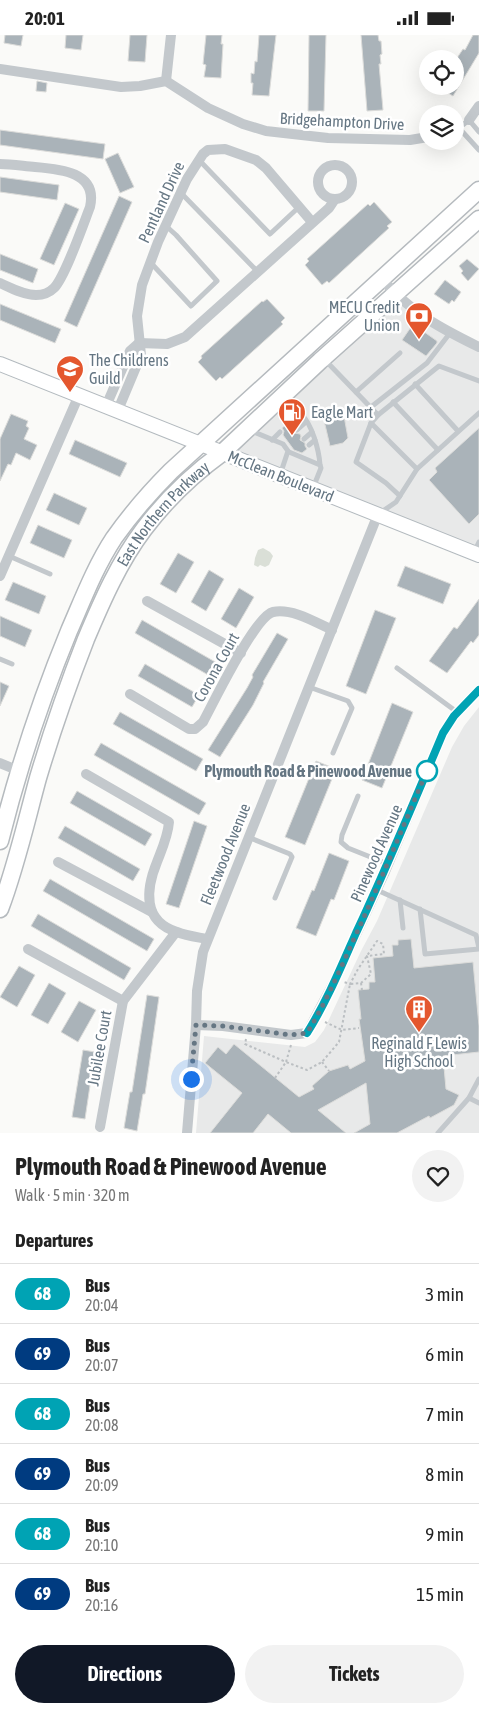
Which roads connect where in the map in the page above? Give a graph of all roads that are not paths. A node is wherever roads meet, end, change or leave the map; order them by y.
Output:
1 (172, 35) edge
2 (0, 69) edge
3 (166, 81) junction
4 (479, 105) edge
5 (468, 120) junction
6 (464, 123) edge
7 (479, 132) edge
8 (464, 135) edge
9 (419, 138) edge
10 (479, 150) edge
11 (198, 159) junction
12 (0, 164) edge
13 (479, 190) edge
14 (181, 193) junction
15 (335, 199) dead end
16 (299, 207) junction
17 (479, 219) edge
18 (312, 222) junction
19 (166, 226) junction
20 (150, 262) junction
21 (257, 271) junction
22 (382, 279) junction
23 (0, 283) edge
24 (395, 295) junction
25 (450, 333) junction
26 (139, 343) junction
27 (479, 347) edge
28 (400, 353) dead end
29 (324, 358) junction
30 (1, 365) edge
31 (479, 381) edge
32 (415, 384) junction
33 (356, 392) junction
34 (79, 395) junction
35 (278, 400) junction
36 (393, 402) junction
37 (371, 407) junction
38 (112, 408) junction
39 (479, 413) edge
40 (302, 414) junction
41 (378, 415) junction
42 (291, 423) dead end
43 (306, 423) junction
44 (371, 423) junction
45 (247, 429) junction
46 (297, 430) dead end
47 (458, 431) junction
48 (280, 432) dead end
49 (312, 432) junction
50 (272, 439) junction
51 (304, 439) dead end
52 (315, 440) junction
53 (200, 444) junction
54 (309, 445) dead end
55 (438, 450) junction
56 (290, 451) junction
57 (222, 453) junction
58 (320, 465) junction
59 (417, 469) junction
60 (280, 476) junction
61 (313, 489) junction
62 (400, 496) junction
63 (378, 514) junction
64 (477, 550) edge
65 (9, 555) junction
66 (50, 574) dead end
67 (0, 576) edge
68 (148, 601) dead end
69 (332, 629) junction
70 (241, 653) junction
71 (0, 659) edge
72 (12, 664) dead end
73 (397, 668) dead end
74 (309, 687) junction
75 (479, 690) edge
76 (130, 694) dead end
77 (457, 712) junction
78 (333, 753) dead end
79 (0, 763) edge
80 (19, 771) junction
81 (86, 774) dead end
82 (358, 796) dead end
83 (248, 837) junction
84 (0, 841) edge
85 (58, 862) dead end
86 (388, 864) junction
87 (377, 890) junction
88 (275, 899) dead end
89 (400, 900) junction
90 (0, 909) edge
91 (420, 909) junction
92 (152, 912) junction
93 (403, 928) dead end
94 (176, 932) junction
95 (207, 939) junction
96 (28, 949) dead end
97 (479, 949) edge
98 (123, 1001) junction
99 (196, 1025) junction
100 (479, 1079) edge
101 (470, 1098) junction
102 (479, 1103) edge
103 (100, 1127) dead end
104 (187, 1133) edge
105 (438, 1133) edge

1 - 3 street
2 - 3 street
3 - 9 street, Bridgehampton Drive
4 - 5 street
5 - 6 lane
5 - 7 lane
8 - 10 lane
11 - 14 street, Pentland Drive
11 - 16 street, Pentland Drive
11 - 16 lane
12 - 23 street
13 - 22 main road, East Northern Parkway
14 - 19 street, Pentland Drive
14 - 21 lane
15 - 18 street
16 - 18 street, Pentland Drive
17 - 24 main road, East Northern Parkway
18 - 21 street
19 - 20 street, Pentland Drive
19 - 20 lane
20 - 26 street, Pentland Drive
21 - 26 street
22 - 24 street
22 - 53 main road, East Northern Parkway
24 - 25 street
24 - 29 main road, East Northern Parkway
25 - 27 street
25 - 37 lane
26 - 38 street
28 - 33 lane
29 - 33 lane
29 - 35 main road, East Northern Parkway
30 - 34 street, McClean Boulevard
31 - 32 lane
32 - 36 lane
32 - 47 lane
33 - 37 lane
34 - 38 street, McClean Boulevard
34 - 65 street
35 - 40 lane
35 - 45 main road, East Northern Parkway
36 - 41 lane
36 - 55 lane
37 - 41 lane
38 - 53 street, McClean Boulevard
39 - 47 lane
40 - 42 lane
40 - 43 lane
41 - 44 lane
43 - 46 lane
43 - 49 lane
44 - 59 lane
44 - 62 lane
45 - 50 lane
45 - 57 main road, East Northern Parkway
47 - 55 lane
48 - 50 lane
49 - 51 lane
49 - 52 lane
50 - 56 lane
52 - 54 lane
52 - 58 lane
53 - 57 street, McClean Boulevard
53 - 80 main road, East Northern Parkway
55 - 59 lane
56 - 58 lane
56 - 60 lane
57 - 60 street, McClean Boulevard
57 - 90 main road, East Northern Parkway
58 - 61 lane
59 - 62 lane
60 - 61 street, McClean Boulevard
61 - 63 street, McClean Boulevard
62 - 63 lane
63 - 64 street, McClean Boulevard
63 - 69 street, Fleetwood Avenue
65 - 66 lane
65 - 67 street
68 - 70 street
69 - 70 street, Corona Court
69 - 74 street, Fleetwood Avenue
70 - 76 street, Corona Court
71 - 72 lane
73 - 77 lane
74 - 78 lane
74 - 83 street, Fleetwood Avenue
75 - 77 street, Pinewood Avenue
77 - 86 street, Pinewood Avenue
79 - 80 street
80 - 84 main road, East Northern Parkway
81 - 92 street
82 - 86 lane
83 - 88 lane
83 - 95 street, Fleetwood Avenue
85 - 92 street
86 - 87 street, Pinewood Avenue
87 - 89 lane
87 - 99 street, Pinewood Avenue
89 - 91 lane
89 - 93 lane
91 - 97 lane
91 - 97 lane
92 - 94 street
94 - 95 street
94 - 98 street, Jubilee Court
95 - 99 street, Fleetwood Avenue
96 - 98 street
98 - 103 street, Jubilee Court
99 - 104 street, Fleetwood Avenue
100 - 101 lane
101 - 102 lane
101 - 105 lane

